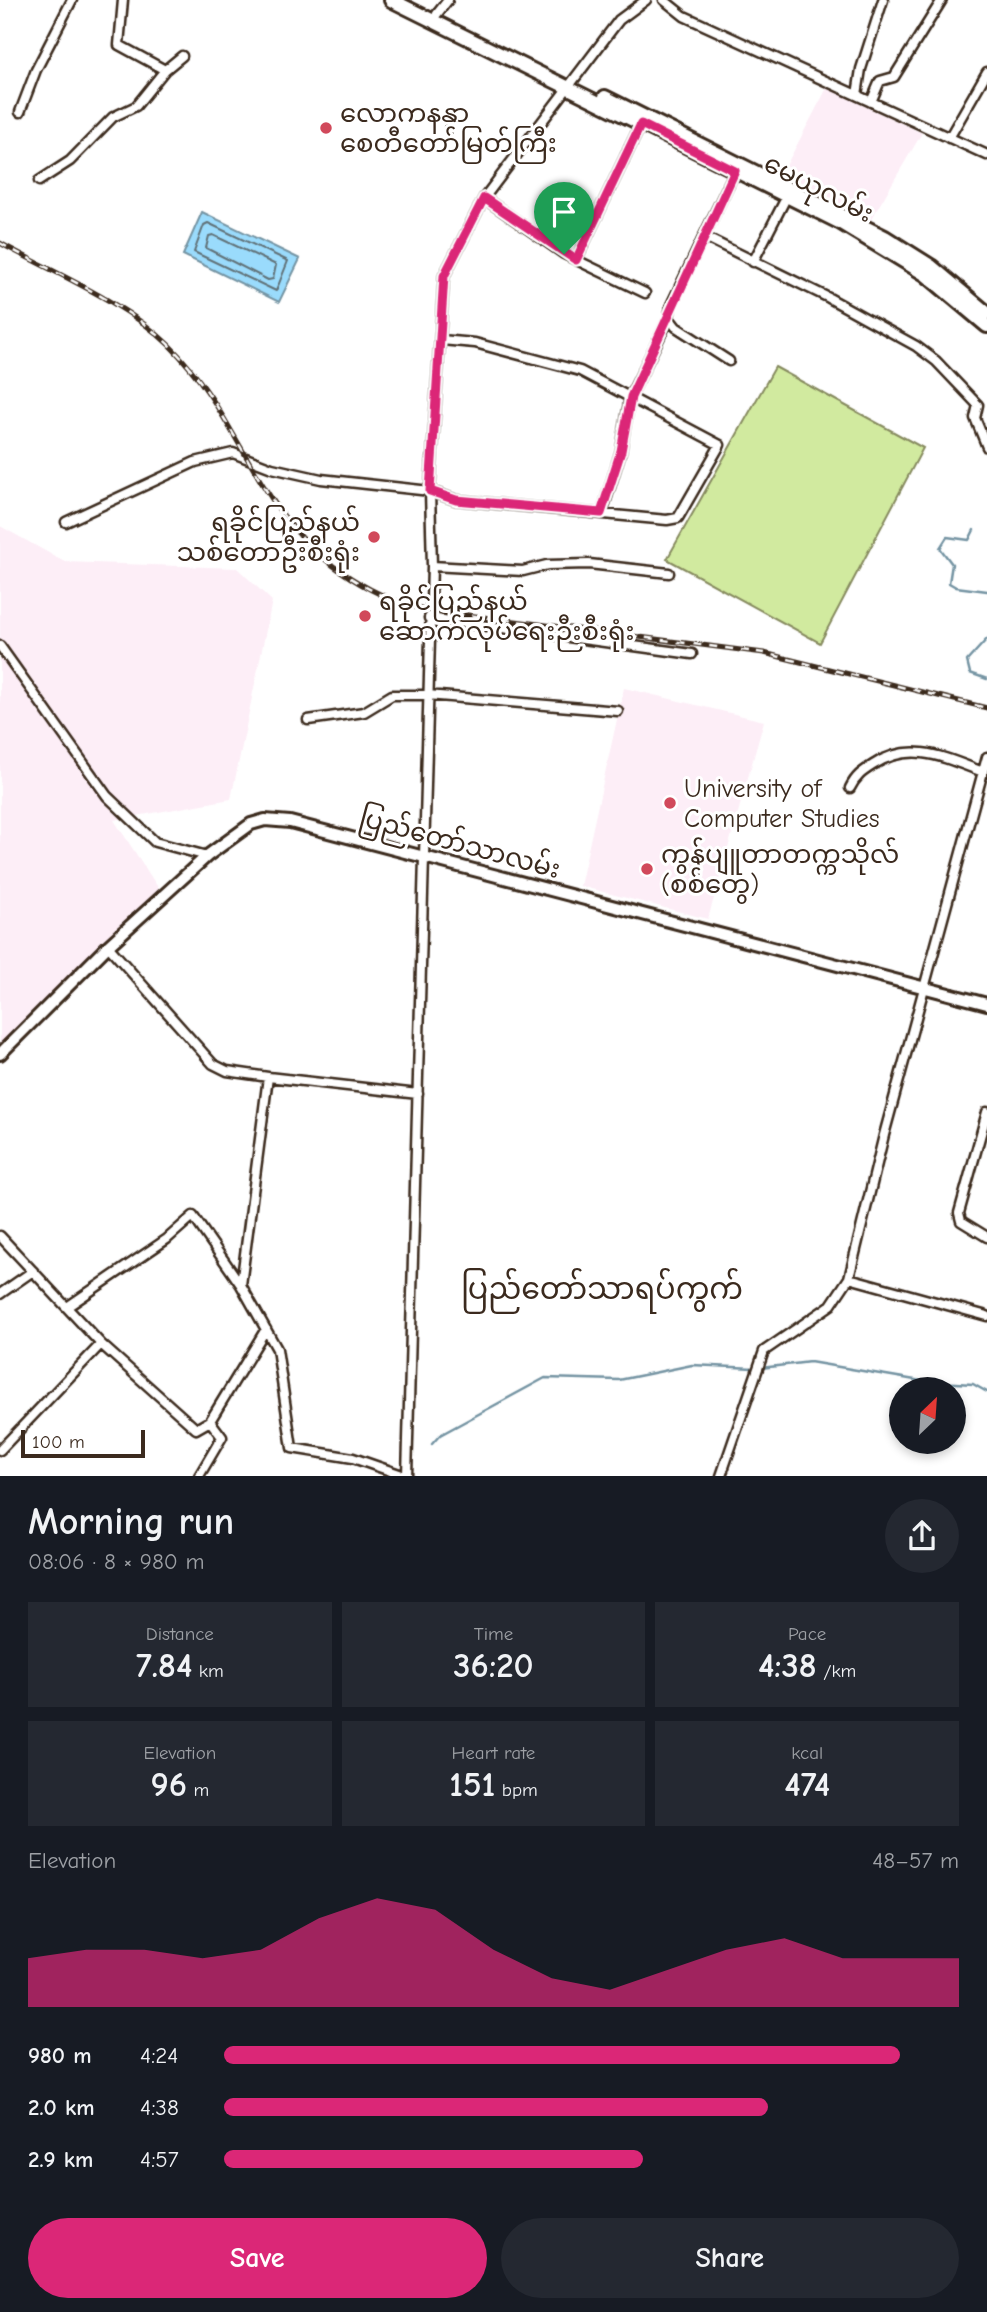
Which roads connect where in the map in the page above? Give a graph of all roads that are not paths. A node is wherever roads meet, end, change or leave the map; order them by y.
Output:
1 (72, 0) edge
2 (123, 0) edge
3 (391, 0) edge
4 (409, 0) edge
5 (448, 0) edge
6 (646, 0) edge
7 (664, 0) edge
8 (883, 0) edge
9 (942, 0) edge
10 (437, 14) junction
11 (182, 56) dead end
12 (165, 70) junction
13 (987, 72) edge
14 (569, 83) junction
15 (857, 95) junction
16 (871, 102) junction
17 (20, 112) dead end
18 (641, 124) junction
19 (949, 138) junction
20 (987, 155) edge
21 (735, 171) junction
22 (39, 181) dead end
23 (787, 196) junction
24 (484, 198) junction
25 (705, 237) junction
26 (576, 260) junction
27 (753, 261) junction
28 (645, 293) dead end
29 (987, 313) edge
30 (669, 318) junction
31 (987, 326) edge
32 (441, 340) junction
33 (729, 361) dead end
34 (631, 397) junction
35 (987, 447) edge
36 (430, 491) junction
37 (601, 513) junction
38 (66, 522) dead end
39 (432, 566) junction
40 (669, 573) dead end
41 (429, 618) junction
42 (0, 646) edge
43 (692, 654) dead end
44 (427, 695) junction
45 (618, 711) dead end
46 (308, 720) dead end
47 (987, 757) edge
48 (983, 772) junction
49 (850, 788) dead end
50 (207, 856) junction
51 (425, 859) junction
52 (108, 946) junction
53 (925, 988) junction
54 (987, 1004) edge
55 (0, 1054) edge
56 (268, 1077) junction
57 (418, 1094) junction
58 (987, 1112) edge
59 (0, 1236) edge
60 (987, 1237) edge
61 (33, 1271) junction
62 (849, 1278) junction
63 (241, 1285) junction
64 (0, 1294) edge
65 (67, 1307) junction
66 (987, 1316) edge
67 (265, 1329) junction
68 (101, 1344) junction
69 (210, 1421) junction
70 (0, 1450) edge
71 (199, 1475) edge
72 (406, 1475) edge
73 (720, 1475) edge

1 - 17 street
2 - 12 street
3 - 14 main road, မေယုလမ်း
4 - 10 main road, မေယုလမ်း
5 - 10 street
6 - 14 street
7 - 15 street
8 - 15 street
9 - 16 street
10 - 14 main road, မေယုလမ်း
11 - 12 street
12 - 22 street
13 - 19 street
14 - 18 main road, မေယုလမ်း
14 - 24 street
14 - 29 main road, မေယုလမ်း
15 - 16 street
16 - 19 street
18 - 21 main road, မေယုလမ်း
18 - 26 street
19 - 20 street
21 - 23 main road, မေယုလမ်း
21 - 25 street
23 - 27 street
23 - 31 main road, မေယုလမ်း
24 - 26 street
24 - 32 street
25 - 27 street
25 - 30 street
26 - 28 street
27 - 35 street
30 - 33 street
30 - 34 street
32 - 34 street
32 - 36 street
34 - 37 street
34 - 37 street
36 - 37 street
36 - 38 street
36 - 39 street
39 - 40 street
39 - 41 street
41 - 43 street
41 - 44 street
42 - 50 street
44 - 45 street
44 - 46 street
44 - 51 street
47 - 48 street
48 - 49 street
48 - 53 street
50 - 51 street, ပြည်တော်သာလမ်း
50 - 52 street, ပြည်တော်သာလမ်း
51 - 53 street, ပြည်တော်သာလမ်း
51 - 57 street
52 - 55 street, ပြည်တော်သာလမ်း
52 - 56 street
53 - 54 street, ပြည်တော်သာလမ်း
53 - 62 street
56 - 57 street
56 - 63 street
57 - 72 street
58 - 60 street
59 - 61 street
61 - 64 street
61 - 65 street
62 - 66 street
62 - 73 street
63 - 65 street
63 - 67 street
65 - 68 street
67 - 69 street
67 - 72 street
68 - 69 street
68 - 70 street
69 - 71 street

